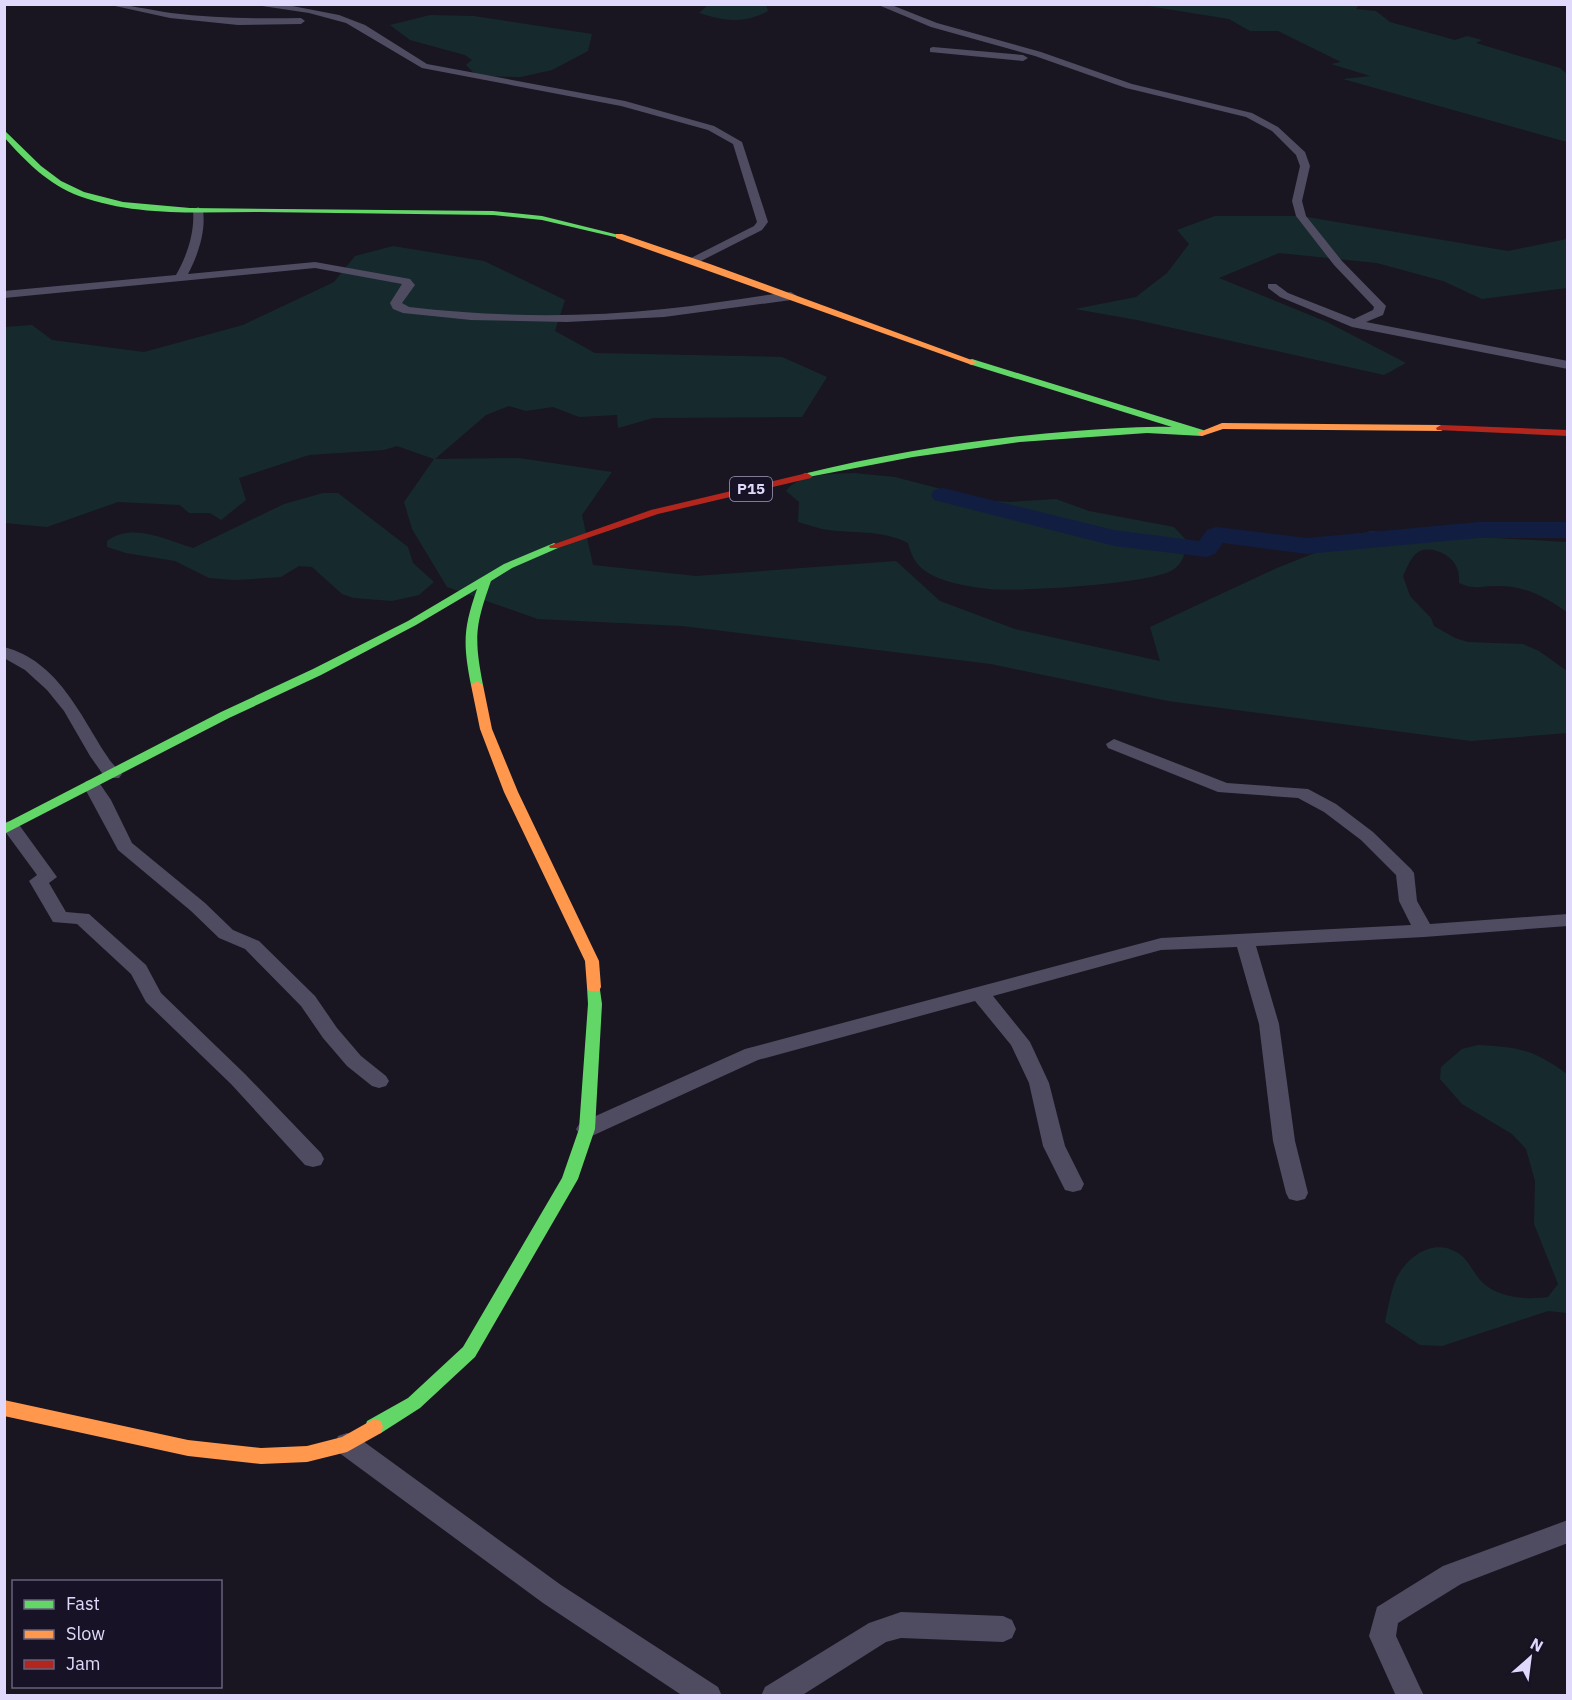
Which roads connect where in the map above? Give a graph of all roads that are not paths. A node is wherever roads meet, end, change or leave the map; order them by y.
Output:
1 (110, 4) edge
2 (253, 4) edge
3 (880, 4) edge
4 (351, 23) junction
5 (933, 50) dead end
6 (1052, 59) junction
7 (4, 132) edge
8 (198, 210) junction
9 (693, 261) junction
10 (180, 278) junction
11 (1272, 286) dead end
12 (4, 295) edge
13 (791, 296) junction
14 (1354, 322) junction
15 (1568, 365) edge
16 (1568, 433) edge
17 (1205, 434) junction
18 (486, 579) junction
19 (4, 652) edge
20 (1114, 744) dead end
21 (113, 774) junction
22 (92, 785) junction
23 (8, 828) edge
24 (1568, 920) edge
25 (1424, 931) junction
26 (1244, 939) junction
27 (980, 994) junction
28 (379, 1081) dead end
29 (587, 1129) junction
30 (313, 1159) dead end
31 (1073, 1184) dead end
32 (1297, 1193) dead end
33 (4, 1408) edge
34 (347, 1444) junction
35 (1568, 1531) edge
36 (1004, 1629) dead end
37 (708, 1695) edge
38 (775, 1695) edge
39 (1410, 1695) edge

1 - 4 street
2 - 4 street
3 - 6 street
4 - 9 street
5 - 6 street
6 - 14 street
7 - 8 street
8 - 9 street
8 - 10 street
9 - 13 street
10 - 12 street
10 - 13 street
11 - 14 street
13 - 17 street
14 - 15 street
16 - 17 street, P15
17 - 18 street, P15
18 - 21 street, P15
18 - 29 street
19 - 21 street
20 - 25 street
21 - 22 street, P15
22 - 23 street, P15
22 - 28 street
23 - 30 street
24 - 25 street
25 - 26 street
26 - 27 street
26 - 32 street
27 - 29 street
27 - 31 street
29 - 34 street
33 - 34 street
34 - 37 street
35 - 39 street
36 - 38 street

